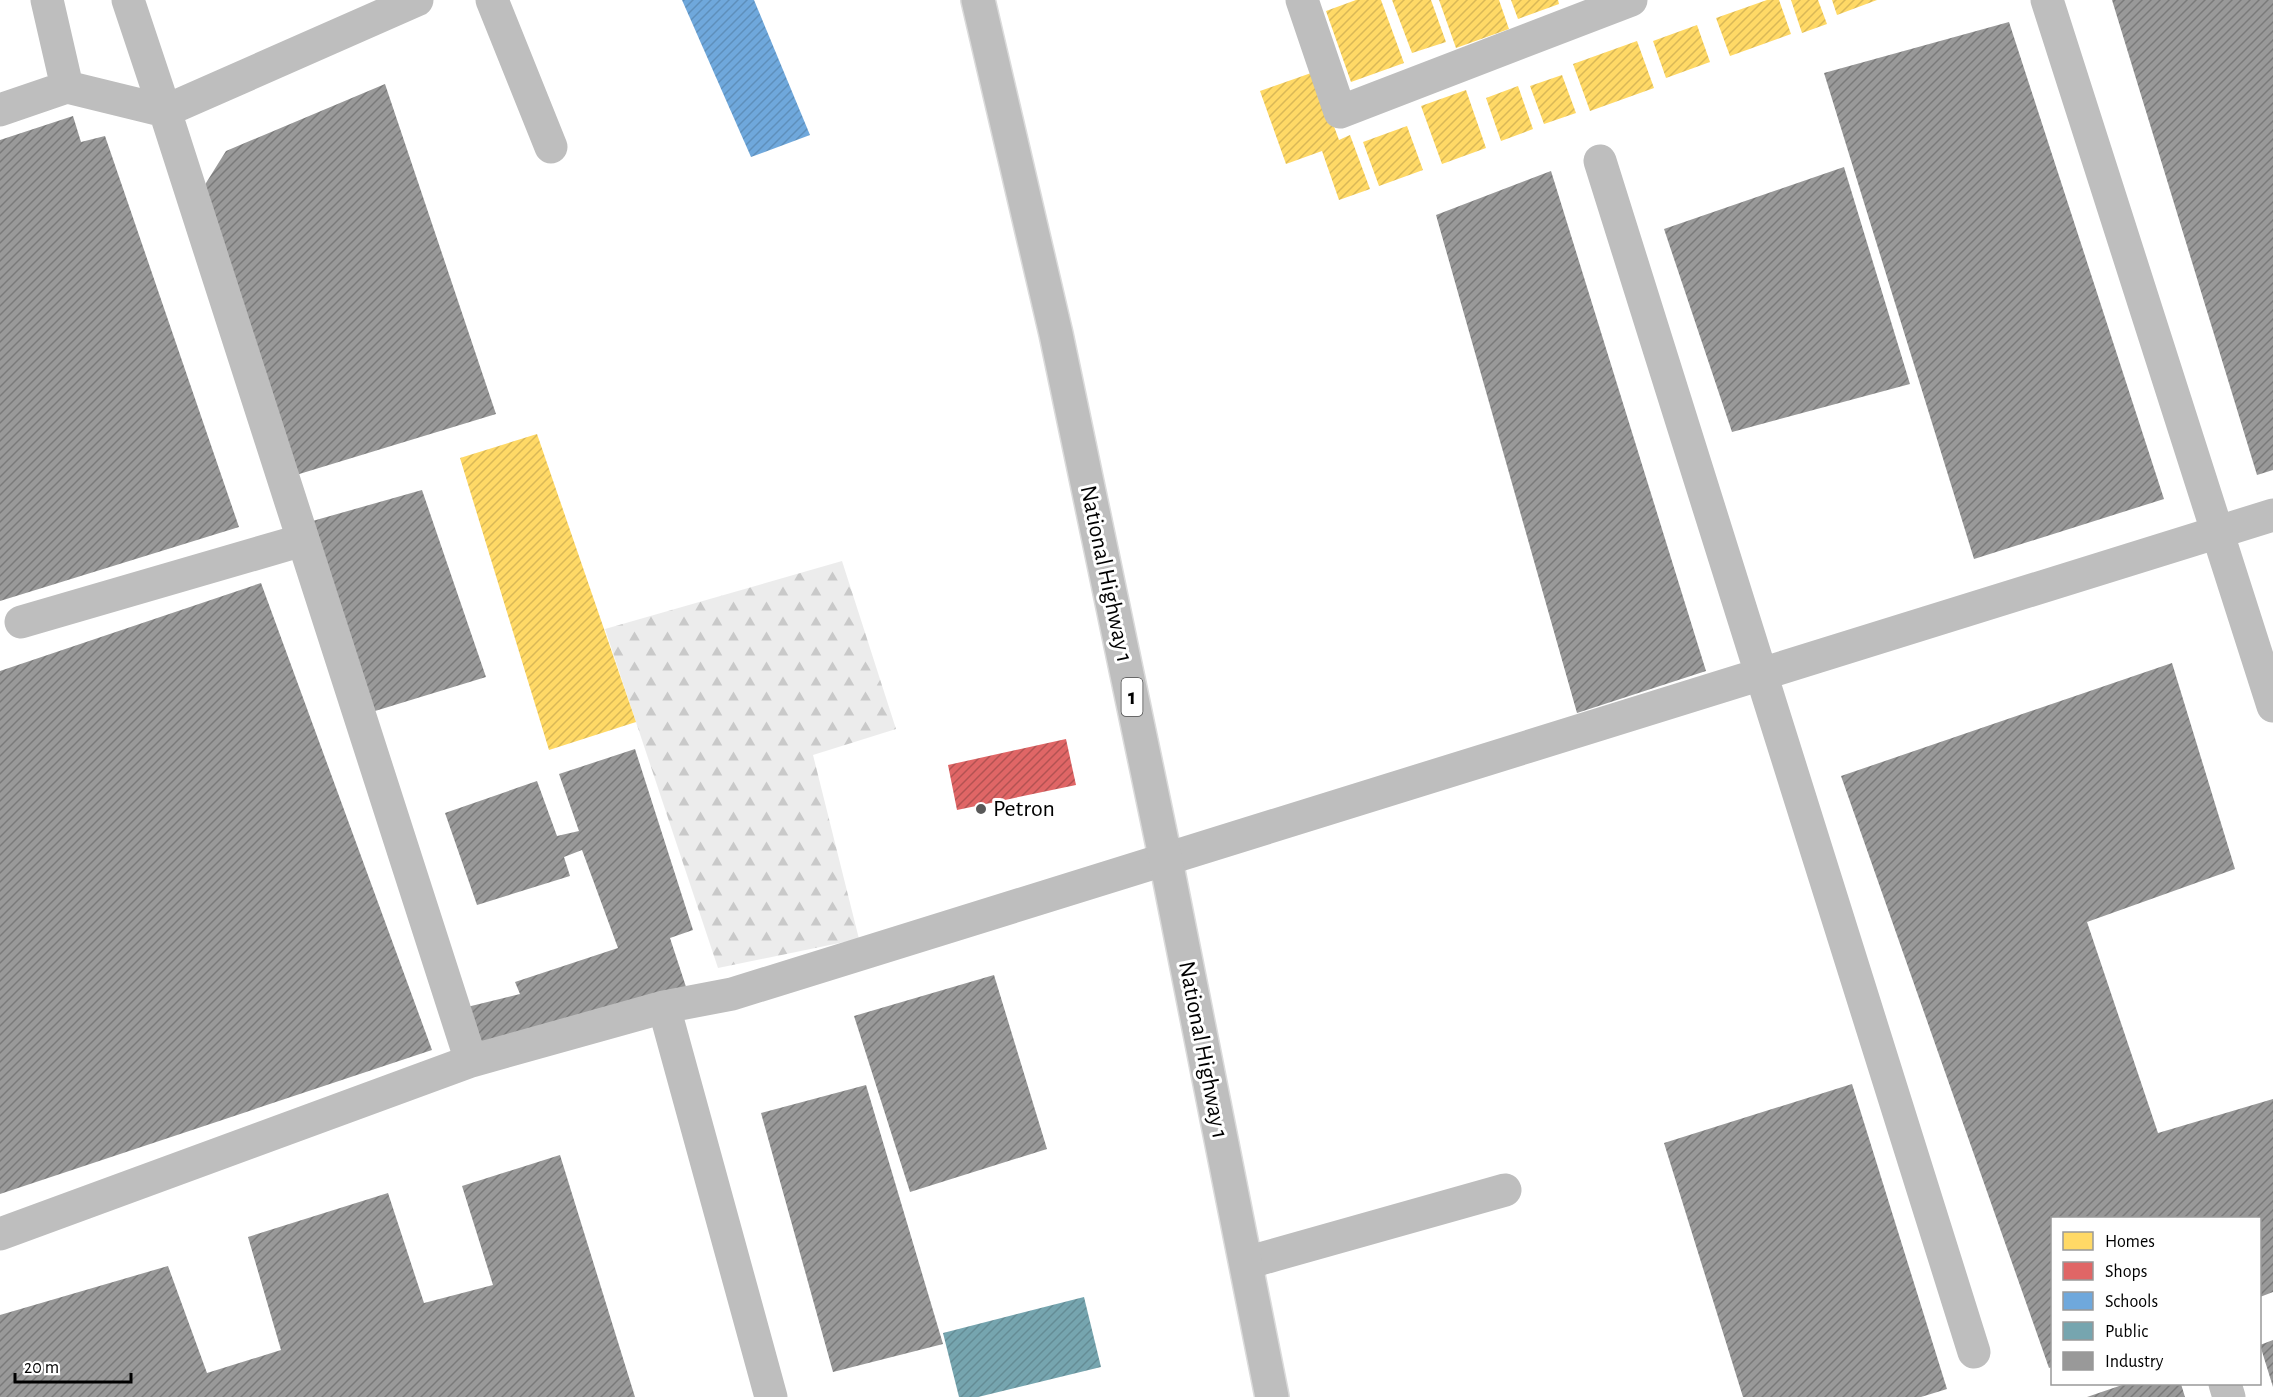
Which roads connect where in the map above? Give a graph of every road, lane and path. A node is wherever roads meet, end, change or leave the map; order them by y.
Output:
1 (47, 0) edge
2 (128, 0) edge
3 (417, 0) edge
4 (492, 0) edge
5 (978, 0) edge
6 (1302, 0) edge
7 (1631, 0) edge
8 (2047, 0) edge
9 (67, 87) junction
10 (0, 110) edge
11 (165, 111) junction
12 (551, 147) dead end
13 (1600, 161) dead end
14 (2273, 515) edge
15 (2218, 533) junction
16 (303, 540) junction
17 (21, 622) dead end
18 (1762, 676) junction
19 (2273, 706) edge
20 (1166, 861) junction
21 (664, 1007) junction
22 (471, 1061) junction
23 (1505, 1190) dead end
24 (0, 1234) edge
25 (1245, 1263) junction
26 (1974, 1352) dead end
27 (771, 1397) edge
28 (1272, 1397) edge

1 - 9 main road
2 - 11 main road
3 - 11 main road
4 - 12 main road
5 - 20 main road, National Highway 1 / 1
6 - 7 main road
8 - 15 main road
9 - 10 main road
9 - 11 main road
11 - 16 main road
13 - 18 main road
14 - 15 main road
15 - 18 main road
15 - 19 main road
16 - 17 main road
16 - 22 main road
18 - 20 main road
18 - 26 main road
20 - 21 main road
20 - 25 main road, National Highway 1 / 1
21 - 22 main road
21 - 27 main road
22 - 24 main road
23 - 25 main road
25 - 28 main road, National Highway 1 / 1

